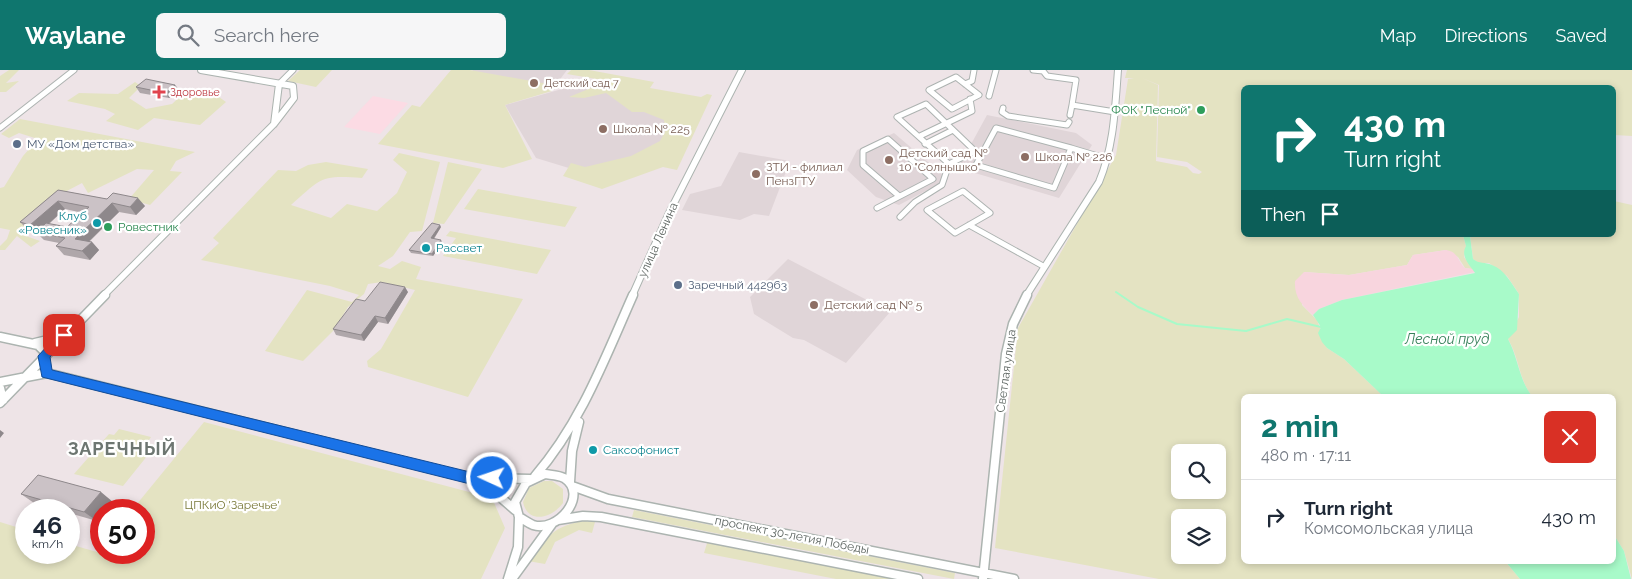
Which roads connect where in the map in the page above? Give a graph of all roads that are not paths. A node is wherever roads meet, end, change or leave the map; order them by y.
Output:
1 (74, 70) edge
2 (200, 70) edge
3 (293, 70) edge
4 (742, 70) edge
5 (974, 70) edge
6 (996, 70) edge
7 (1033, 70) edge
8 (1118, 70) edge
9 (279, 84) junction
10 (965, 84) junction
11 (989, 96) dead end
12 (970, 99) junction
13 (290, 105) junction
14 (1072, 105) junction
15 (276, 107) junction
16 (952, 108) junction
17 (1003, 108) dead end
18 (1115, 112) junction
19 (1070, 115) dead end
20 (962, 116) junction
21 (1069, 122) dead end
22 (948, 123) junction
23 (274, 124) junction
24 (0, 128) edge
25 (951, 131) junction
26 (920, 136) junction
27 (924, 144) junction
28 (1071, 148) junction
29 (1108, 159) junction
30 (949, 164) junction
31 (899, 196) junction
32 (877, 208) dead end
33 (900, 217) dead end
34 (969, 225) junction
35 (1044, 266) junction
36 (64, 335) junction
37 (0, 337) edge
38 (30, 343) junction
39 (44, 356) junction
40 (47, 373) junction
41 (22, 378) junction
42 (0, 382) edge
43 (0, 388) edge
44 (1, 402) edge
45 (581, 412) junction
46 (466, 477) junction
47 (532, 478) junction
48 (571, 484) junction
49 (517, 513) junction
50 (555, 522) junction
51 (983, 576) edge
52 (508, 579) edge
53 (512, 579) edge
54 (918, 579) edge
55 (1014, 579) edge

1 - 24 street
2 - 9 main road
3 - 9 street
4 - 45 main road, улица Ленина
5 - 10 street
6 - 11 street
7 - 14 street
8 - 18 main road, Светлая улица
9 - 13 main road
9 - 15 main road
10 - 12 street
10 - 16 street
12 - 16 street
12 - 20 street
13 - 15 main road
13 - 23 main road
14 - 18 street
14 - 19 street
15 - 23 main road
16 - 20 street
17 - 21 street
18 - 29 main road, Светлая улица
20 - 22 street
22 - 25 street
22 - 26 street
22 - 26 street
23 - 36 main road
25 - 27 street
25 - 30 street
26 - 27 street
27 - 30 street
28 - 28 street
28 - 29 street
29 - 35 main road, Светлая улица
30 - 33 street
31 - 31 street
31 - 32 street
34 - 34 street
34 - 35 street
35 - 51 main road, Светлая улица
36 - 38 main road
36 - 39 main road
37 - 38 main road
38 - 39 main road
39 - 40 main road
39 - 41 main road
40 - 41 main road
40 - 46 main road
41 - 42 main road
41 - 44 main road
43 - 44 main road
45 - 47 main road, улица Ленина
45 - 48 main road, улица Ленина
46 - 47 main road
46 - 49 main road
47 - 48 main road
47 - 49 main road
48 - 50 main road
48 - 51 main road, проспект 30-летия Победы
49 - 50 main road
49 - 52 main road
50 - 53 main road
50 - 54 main road, проспект 30-летия Победы
51 - 55 main road, проспект 30-летия Победы

